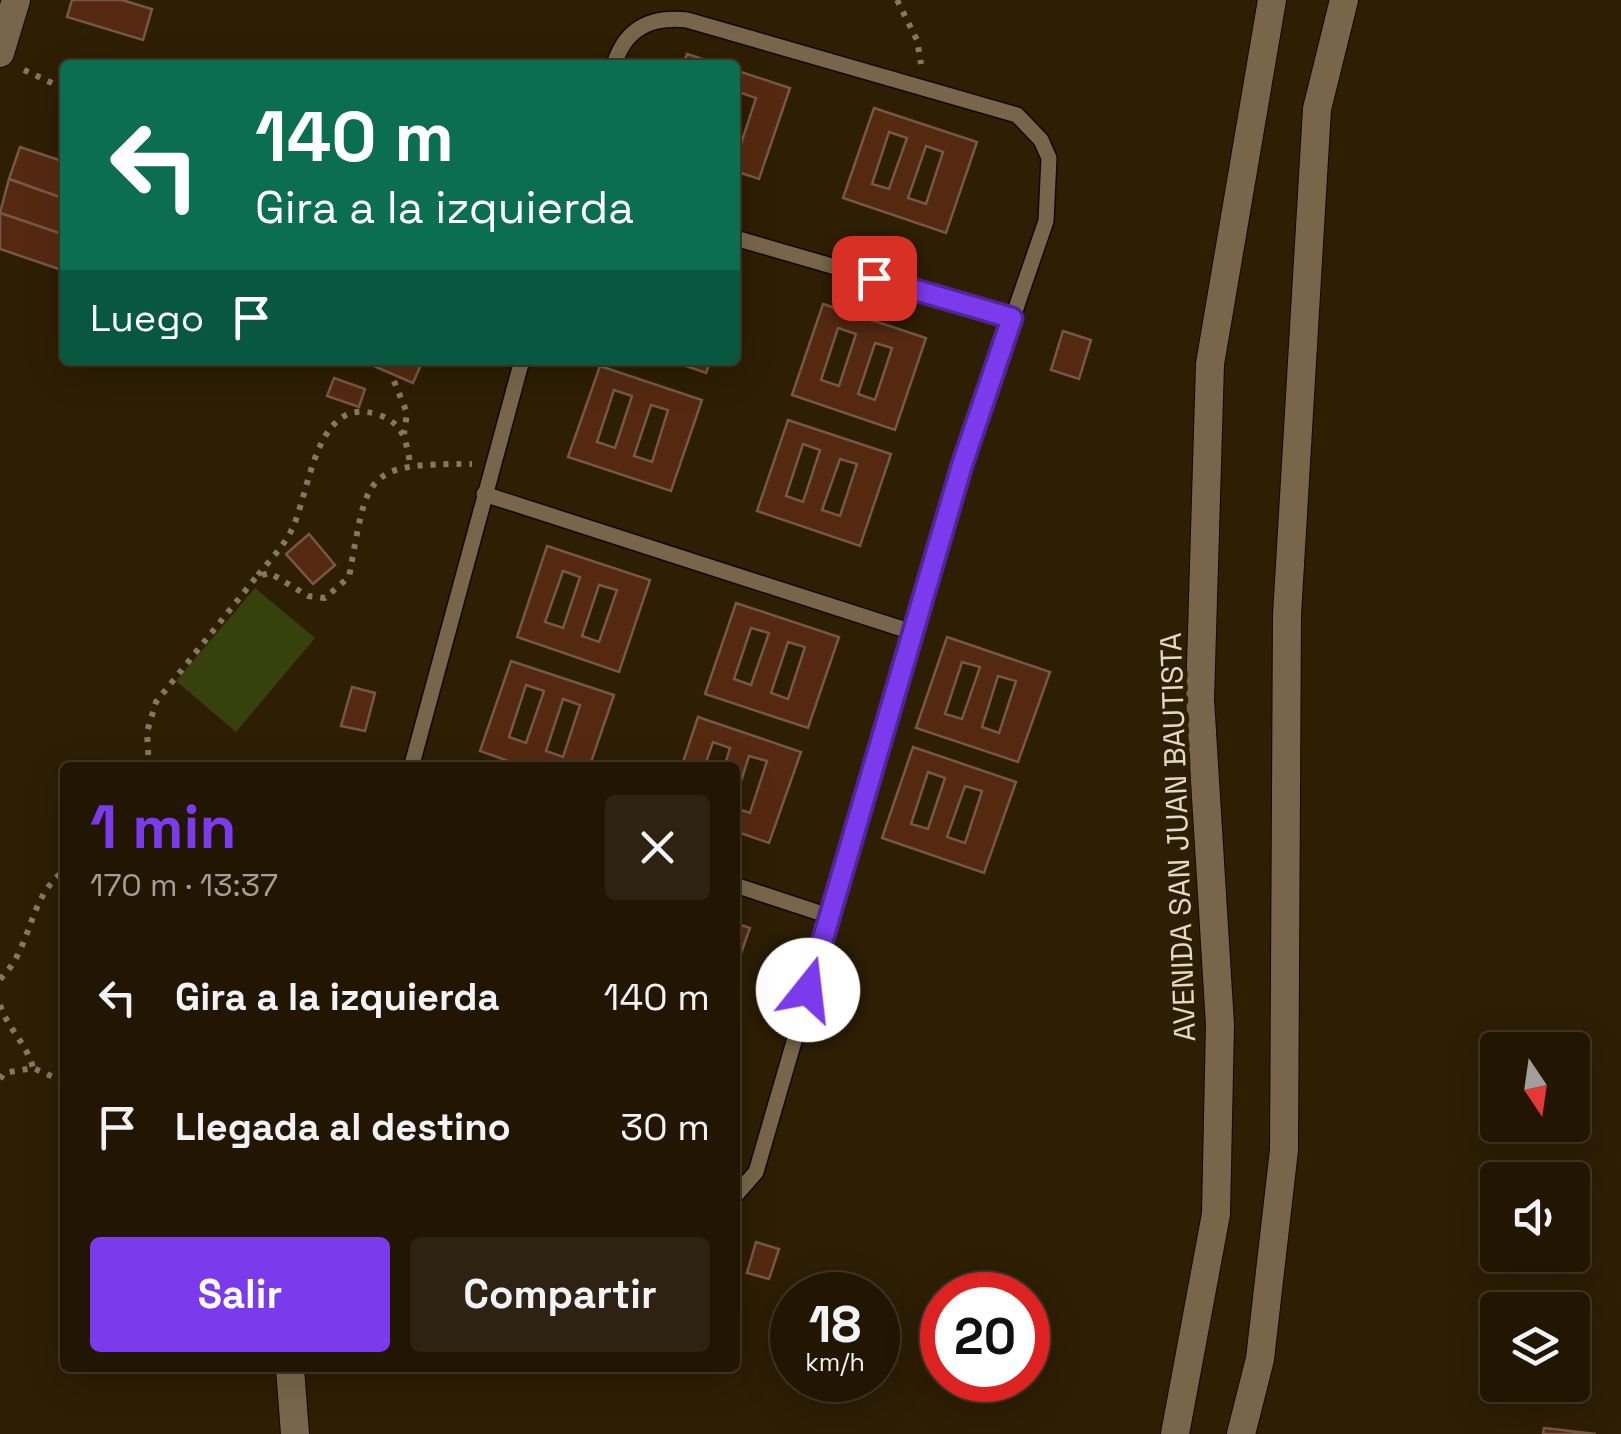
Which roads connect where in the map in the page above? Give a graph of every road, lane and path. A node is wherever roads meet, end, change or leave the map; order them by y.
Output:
1 (897, 0) edge
2 (1272, 0) edge
3 (1344, 0) edge
4 (9, 12) edge
5 (8, 60) edge
6 (616, 60) edge
7 (924, 84) junction
8 (60, 86) edge
9 (740, 239) edge
10 (1012, 318) junction
11 (521, 365) edge
12 (394, 381) dead end
13 (404, 434) junction
14 (410, 463) junction
15 (491, 464) junction
16 (484, 494) junction
17 (257, 576) junction
18 (912, 632) junction
19 (148, 762) edge
20 (413, 762) edge
21 (60, 874) edge
22 (740, 887) edge
23 (830, 916) junction
24 (0, 979) edge
25 (0, 1006) edge
26 (33, 1068) junction
27 (0, 1079) edge
28 (60, 1080) edge
29 (740, 1190) edge
30 (290, 1372) edge
31 (295, 1434) edge
32 (1174, 1434) edge
33 (1240, 1434) edge

1 - 7 path
2 - 32 street, AVENIDA SAN JUAN BAUTISTA
3 - 33 street
4 - 5 street
5 - 8 path
6 - 7 lane
7 - 10 lane
9 - 10 lane
10 - 18 lane
11 - 15 lane
12 - 13 path
13 - 14 path
13 - 17 path
14 - 15 path
14 - 17 path
15 - 16 lane
16 - 18 lane
16 - 20 lane
17 - 19 path
18 - 23 lane
21 - 24 path
22 - 23 lane
23 - 29 lane
25 - 26 path
26 - 27 path
26 - 28 path
30 - 31 street

